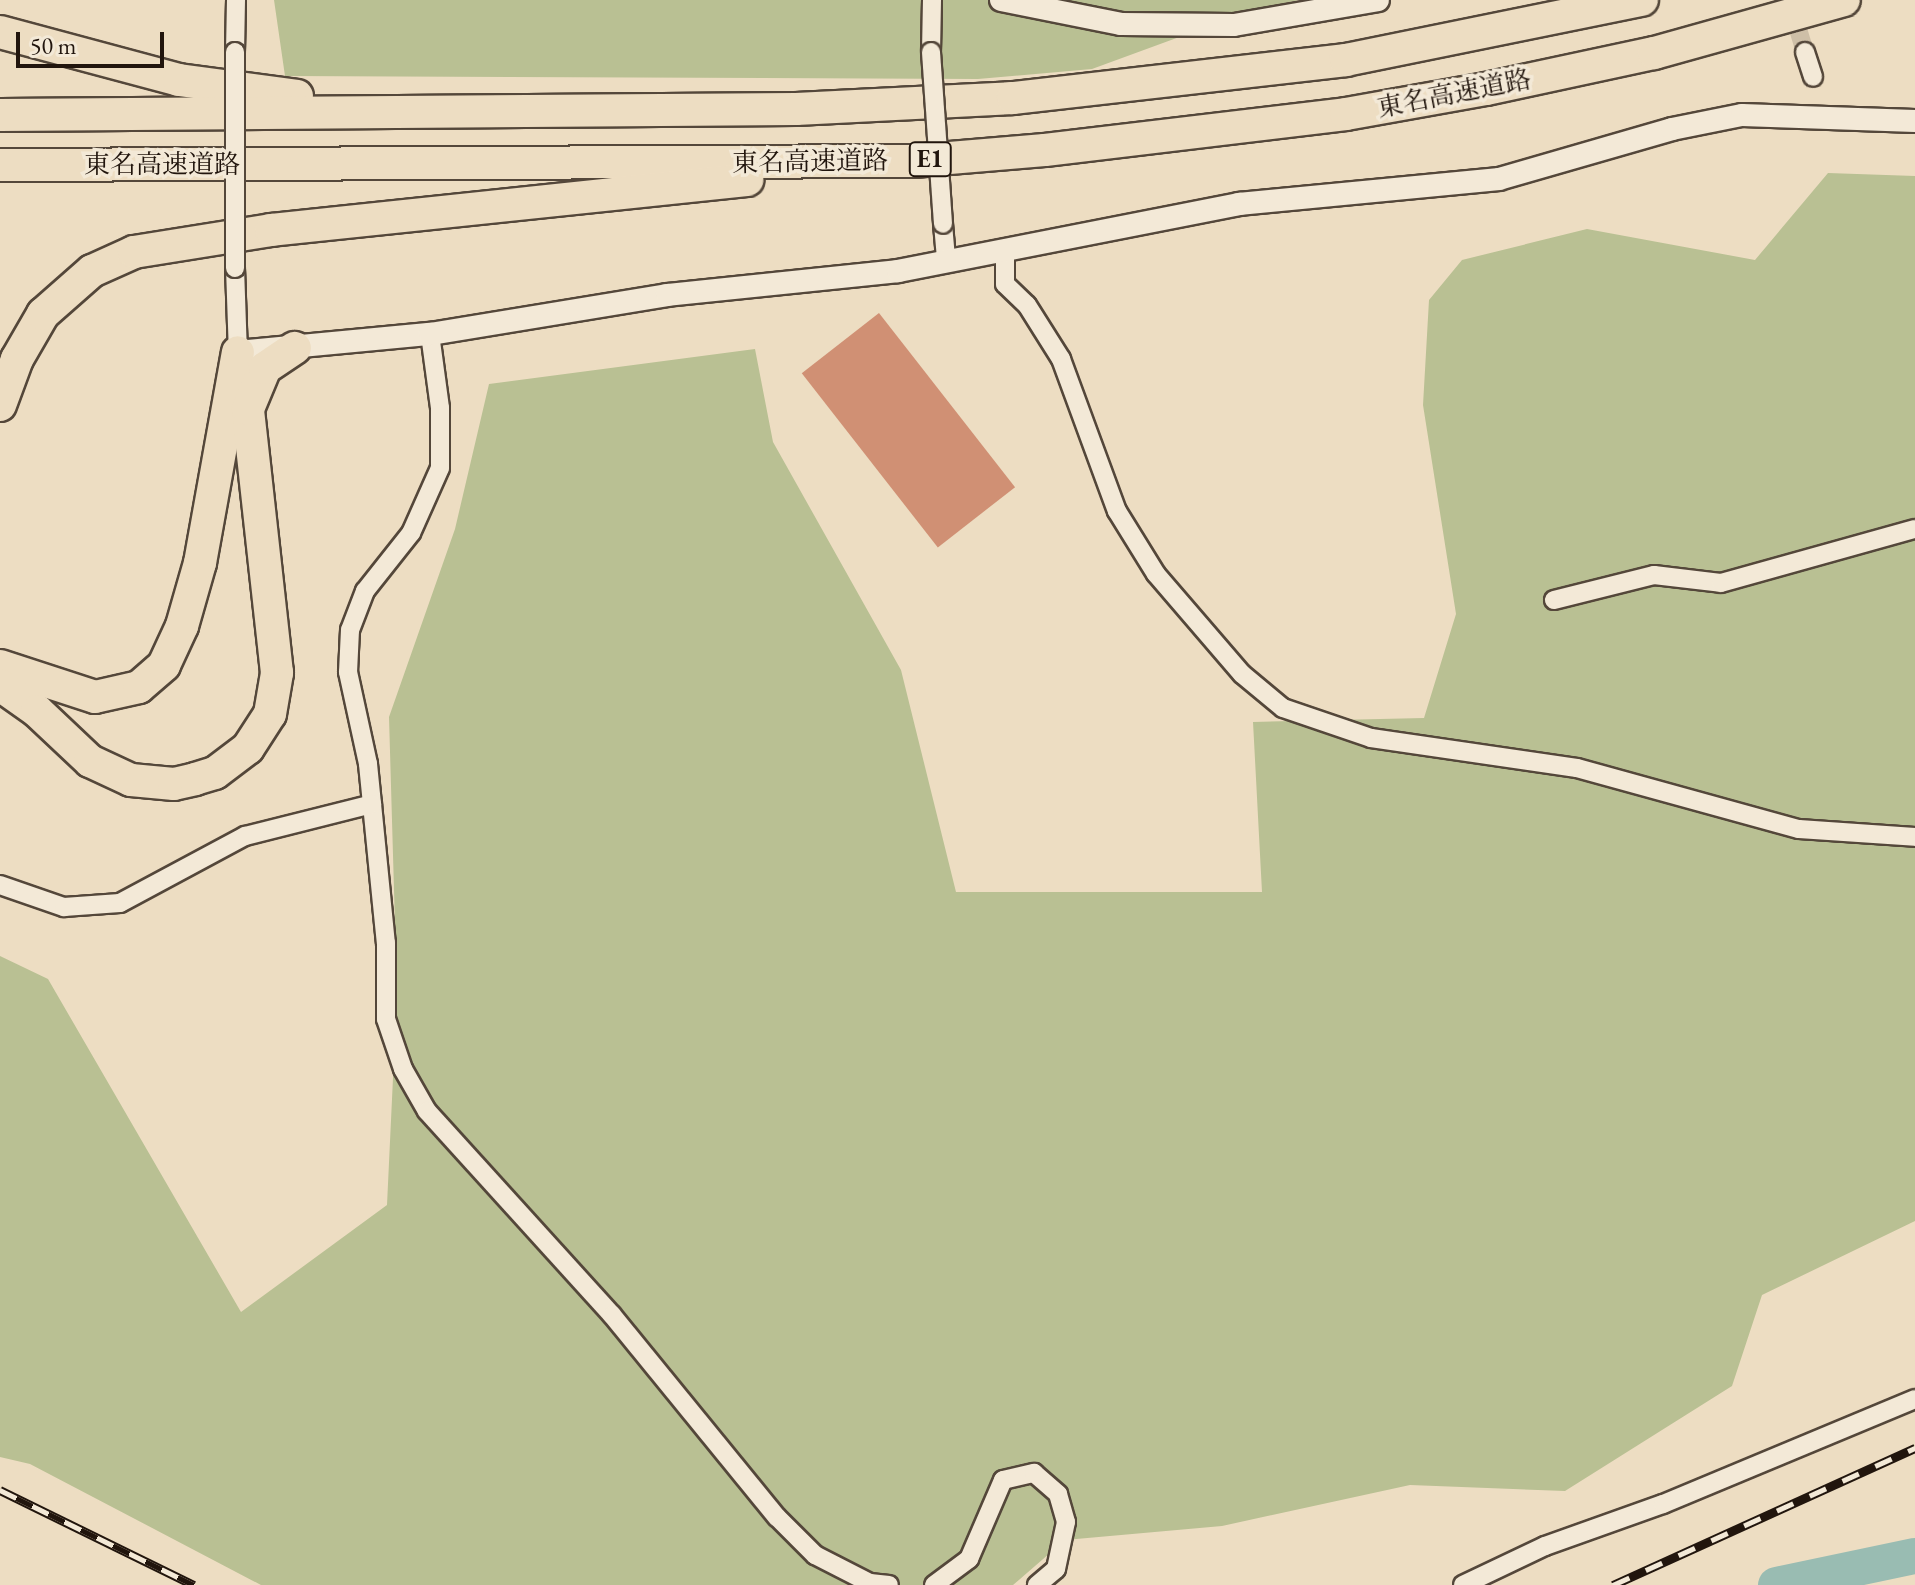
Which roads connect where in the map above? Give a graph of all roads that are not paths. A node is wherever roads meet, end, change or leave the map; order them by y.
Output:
1 (236, 0) edge
2 (932, 0) edge
3 (1001, 0) edge
4 (1378, 0) edge
5 (1642, 0) edge
6 (1844, 0) edge
7 (0, 32) edge
8 (1805, 52) tunnel mouth
9 (1813, 77) dead end
10 (511, 114) junction
11 (0, 115) edge
12 (1915, 121) edge
13 (914, 161) junction
14 (0, 165) edge
15 (1005, 250) junction
16 (946, 262) junction
17 (430, 334) junction
18 (295, 348) junction
19 (238, 352) junction
20 (0, 405) edge
21 (1915, 529) edge
22 (1554, 600) dead end
23 (0, 666) edge
24 (0, 685) edge
25 (372, 804) junction
26 (1915, 837) edge
27 (0, 885) edge
28 (1915, 1399) edge
29 (889, 1585) edge
30 (934, 1585) edge
31 (1037, 1585) edge
32 (1463, 1585) edge

1 - 19 street, bridge
2 - 16 street, bridge
3 - 4 street
5 - 10 highway, 東名高速道路 / E1
6 - 13 highway, 東名高速道路 / E1
7 - 10 highway
8 - 9 street
10 - 11 highway, 東名高速道路 / E1
12 - 15 street
13 - 14 highway, 東名高速道路 / E1
13 - 20 highway
15 - 16 street
15 - 26 street
16 - 17 street
17 - 18 street
17 - 25 street
18 - 19 street
18 - 24 highway
19 - 23 highway
21 - 22 street
25 - 27 street
25 - 29 street
28 - 32 street
30 - 31 street

